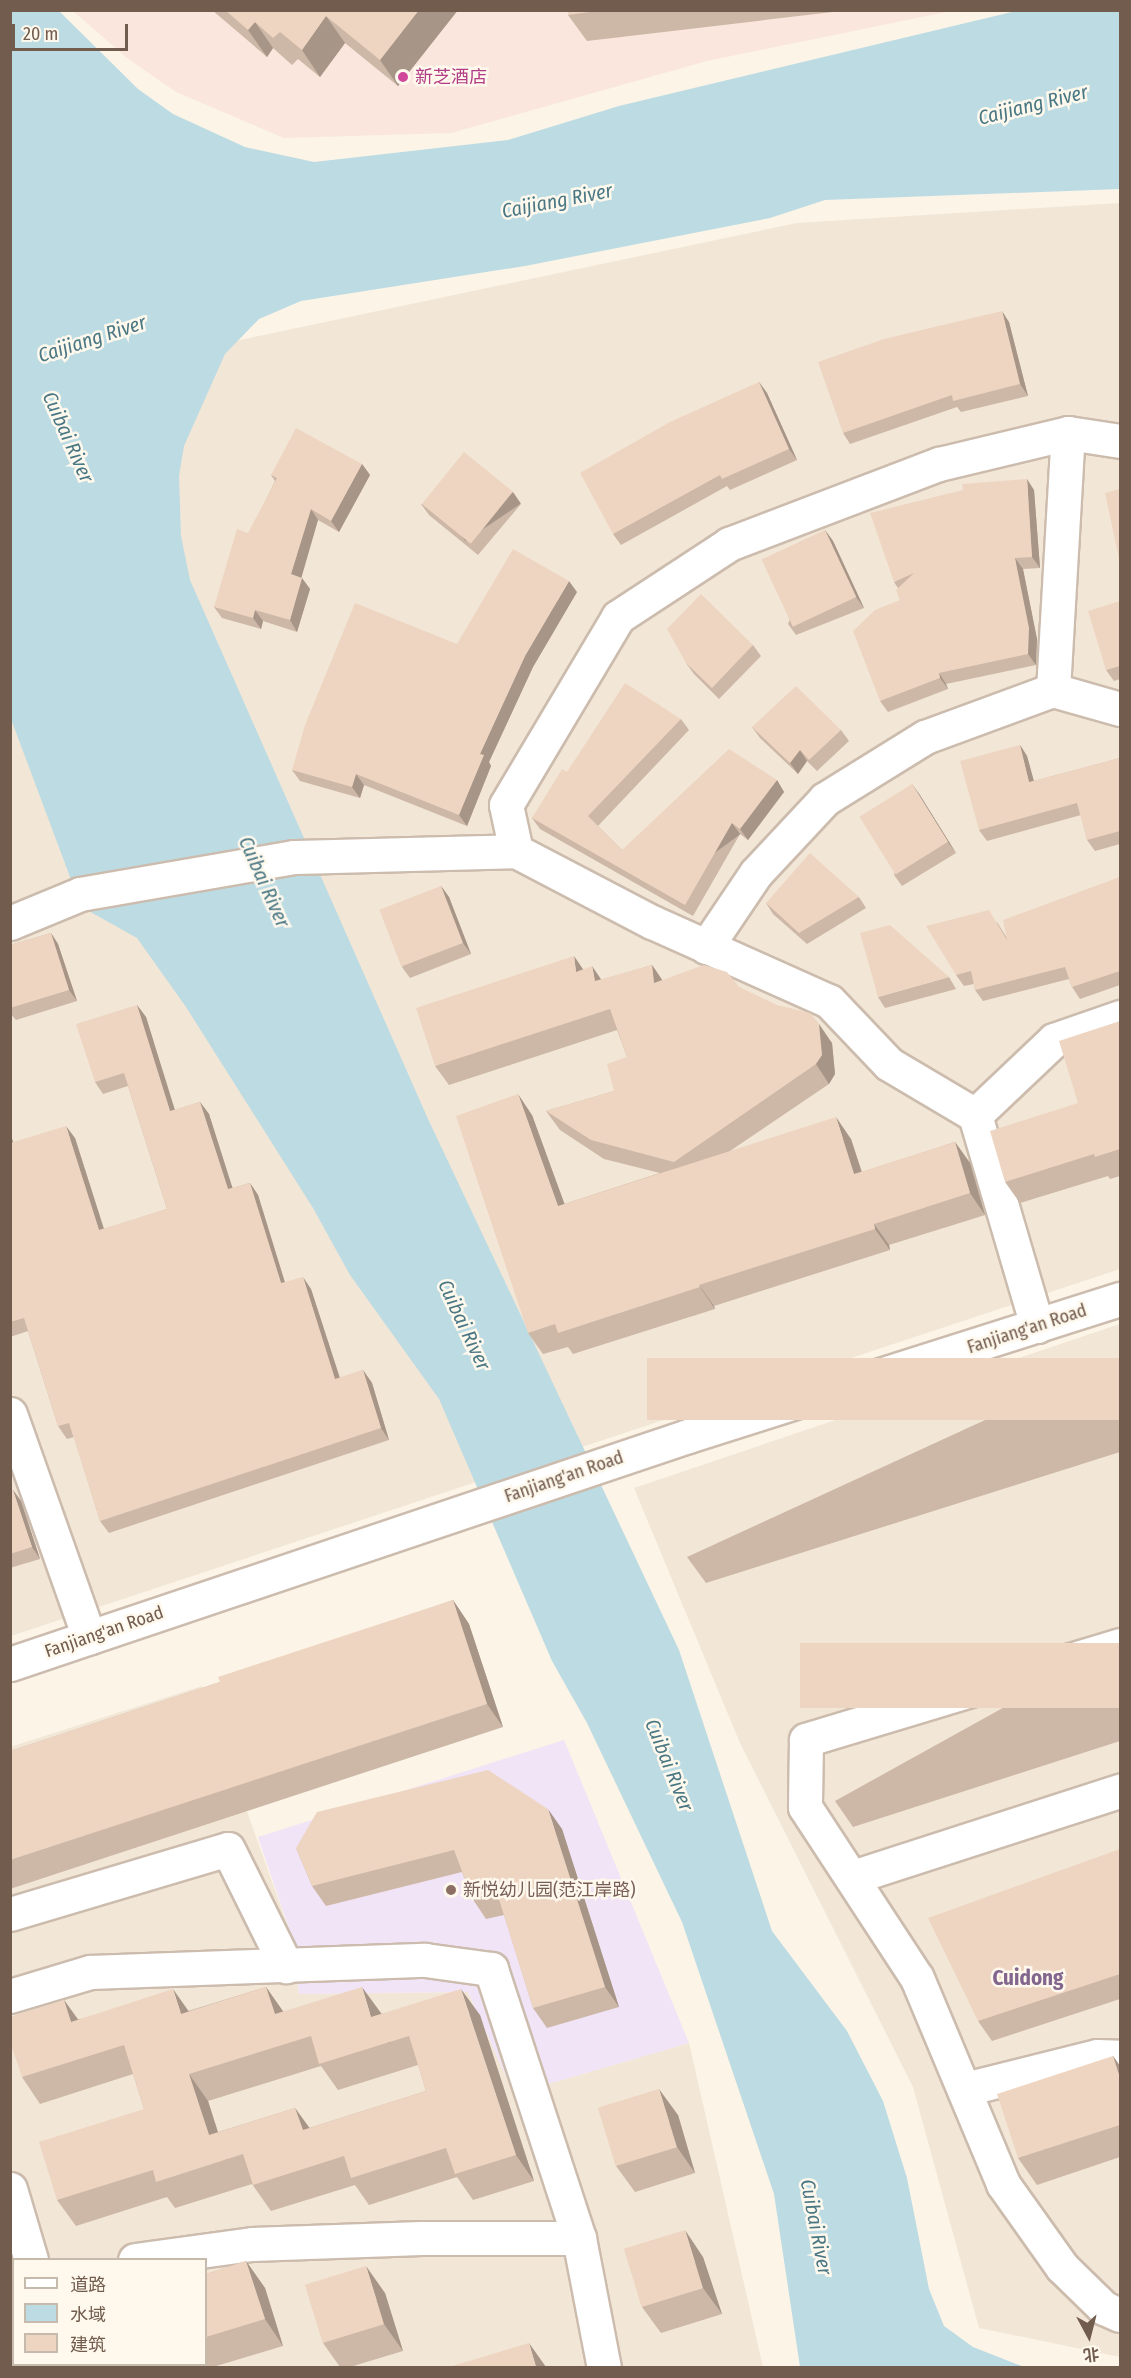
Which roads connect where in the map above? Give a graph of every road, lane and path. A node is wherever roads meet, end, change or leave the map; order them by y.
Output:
1 (1068, 433) junction
2 (1120, 441) edge
3 (1053, 690) junction
4 (1120, 709) edge
5 (516, 851) junction
6 (10, 923) edge
7 (706, 947) junction
8 (1120, 1017) edge
9 (975, 1115) junction
10 (1120, 1299) edge
11 (1037, 1326) junction
12 (10, 1414) edge
13 (89, 1637) junction
14 (1120, 1645) edge
15 (10, 1664) edge
16 (1120, 1791) edge
17 (853, 1878) junction
18 (10, 1914) edge
19 (286, 1966) junction
20 (10, 1996) edge
21 (1120, 2057) edge
22 (965, 2089) junction
23 (10, 2189) edge
24 (579, 2238) junction
25 (31, 2258) edge
26 (143, 2258) edge
27 (1120, 2315) edge
28 (604, 2367) edge

1 - 2 street
1 - 3 street
1 - 5 street
3 - 4 street
3 - 7 street
5 - 6 street
5 - 7 street
7 - 9 street
8 - 9 street
9 - 11 street
10 - 11 street, Fanjiang'an Road
11 - 13 street, Fanjiang'an Road
12 - 13 street
13 - 15 street, Fanjiang'an Road
14 - 17 street
16 - 17 street
17 - 22 street
18 - 19 street
19 - 20 street
19 - 24 street
21 - 22 street
22 - 27 street
23 - 25 street
24 - 26 street
24 - 28 street

